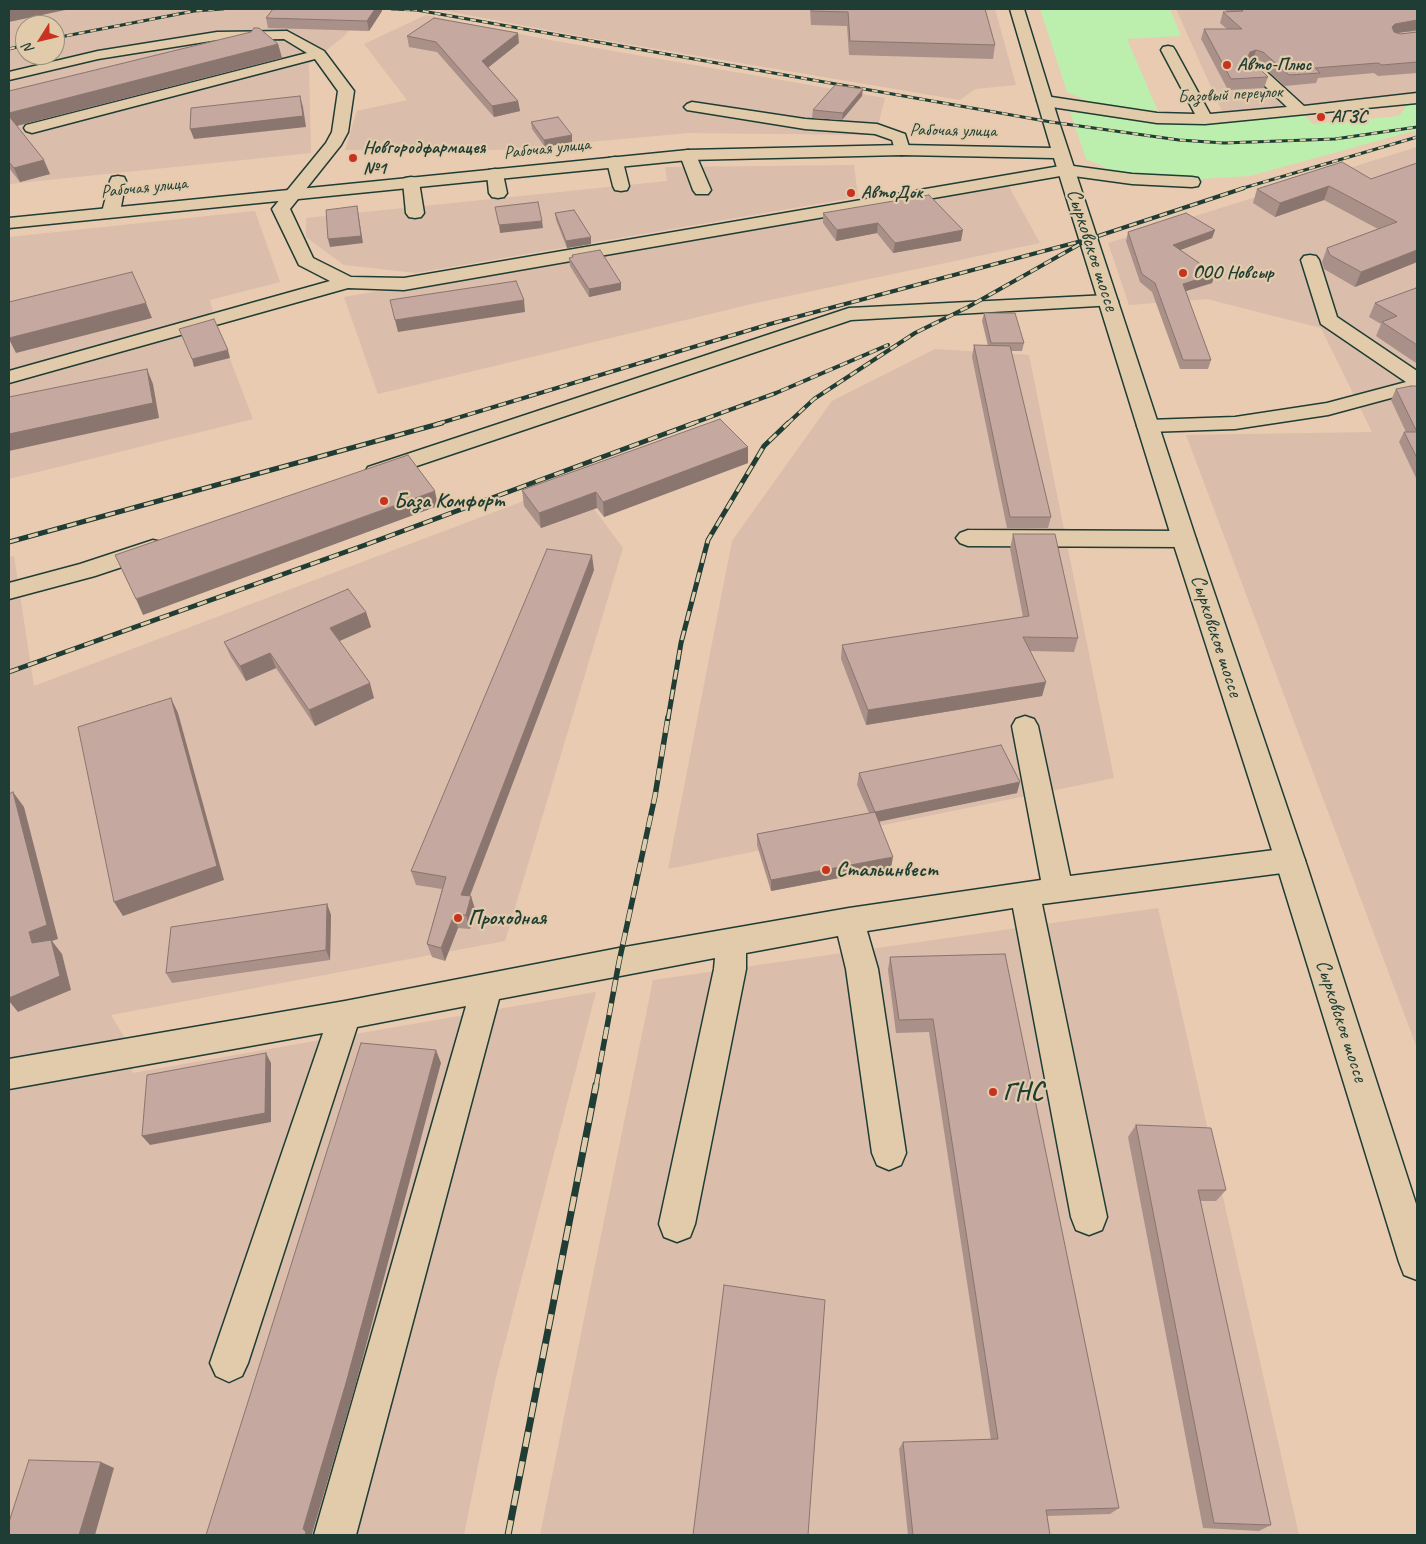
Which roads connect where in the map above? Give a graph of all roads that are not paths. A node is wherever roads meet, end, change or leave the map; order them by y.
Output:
1 (1017, 9) edge
2 (1168, 50) dead end
3 (319, 54) junction
4 (1253, 67) edge
5 (9, 76) edge
6 (1417, 98) edge
7 (1044, 101) junction
8 (692, 108) dead end
9 (1300, 111) junction
10 (1206, 119) junction
11 (32, 128) edge
12 (902, 150) junction
13 (688, 155) junction
14 (1064, 161) junction
15 (615, 162) junction
16 (495, 174) junction
17 (118, 181) dead end
18 (412, 182) junction
19 (1192, 182) dead end
20 (620, 186) dead end
21 (702, 190) dead end
22 (294, 193) junction
23 (498, 193) dead end
24 (112, 212) junction
25 (415, 213) dead end
26 (9, 223) edge
27 (1310, 260) dead end
28 (347, 282) junction
29 (1108, 301) junction
30 (9, 377) edge
31 (1417, 380) edge
32 (1417, 385) edge
33 (1148, 426) junction
34 (361, 477) edge
35 (968, 538) dead end
36 (1184, 539) junction
37 (172, 541) edge
38 (9, 591) edge
39 (1025, 726) dead end
40 (1290, 860) junction
41 (1058, 891) junction
42 (1025, 894) junction
43 (849, 921) junction
44 (731, 942) junction
45 (487, 987) junction
46 (345, 1015) junction
47 (9, 1074) edge
48 (889, 1153) dead end
49 (1410, 1213) edge
50 (1089, 1217) dead end
51 (677, 1224) dead end
52 (1417, 1262) edge
53 (230, 1362) dead end
54 (335, 1535) edge

1 - 7 main road, Сырковское шоссе
2 - 10 main road
3 - 5 main road
3 - 11 main road
3 - 22 main road
4 - 9 main road
6 - 9 main road, Базовый переулок
7 - 10 main road, Базовый переулок
7 - 14 main road, Сырковское шоссе
8 - 12 main road
9 - 10 main road, Базовый переулок
12 - 13 main road, Рабочая улица
12 - 14 main road, Рабочая улица
13 - 15 main road, Рабочая улица
13 - 21 main road
14 - 19 main road
14 - 28 main road
14 - 29 main road, Сырковское шоссе
15 - 16 main road, Рабочая улица
15 - 20 main road
16 - 18 main road, Рабочая улица
16 - 23 main road
17 - 24 main road
18 - 22 main road, Рабочая улица
18 - 25 main road
22 - 24 main road, Рабочая улица
22 - 28 main road
24 - 26 main road, Рабочая улица
27 - 31 main road
28 - 30 main road
29 - 33 main road, Сырковское шоссе
29 - 34 main road
32 - 33 main road
33 - 36 main road, Сырковское шоссе
35 - 36 main road
36 - 40 main road, Сырковское шоссе
37 - 38 main road
39 - 41 main road
40 - 41 main road
40 - 49 main road, Сырковское шоссе
41 - 42 main road
42 - 43 main road
42 - 50 main road
43 - 44 main road
43 - 48 main road
44 - 45 main road
44 - 51 main road
45 - 46 main road
45 - 54 main road
46 - 47 main road
46 - 53 main road
49 - 52 main road, Сырковское шоссе

